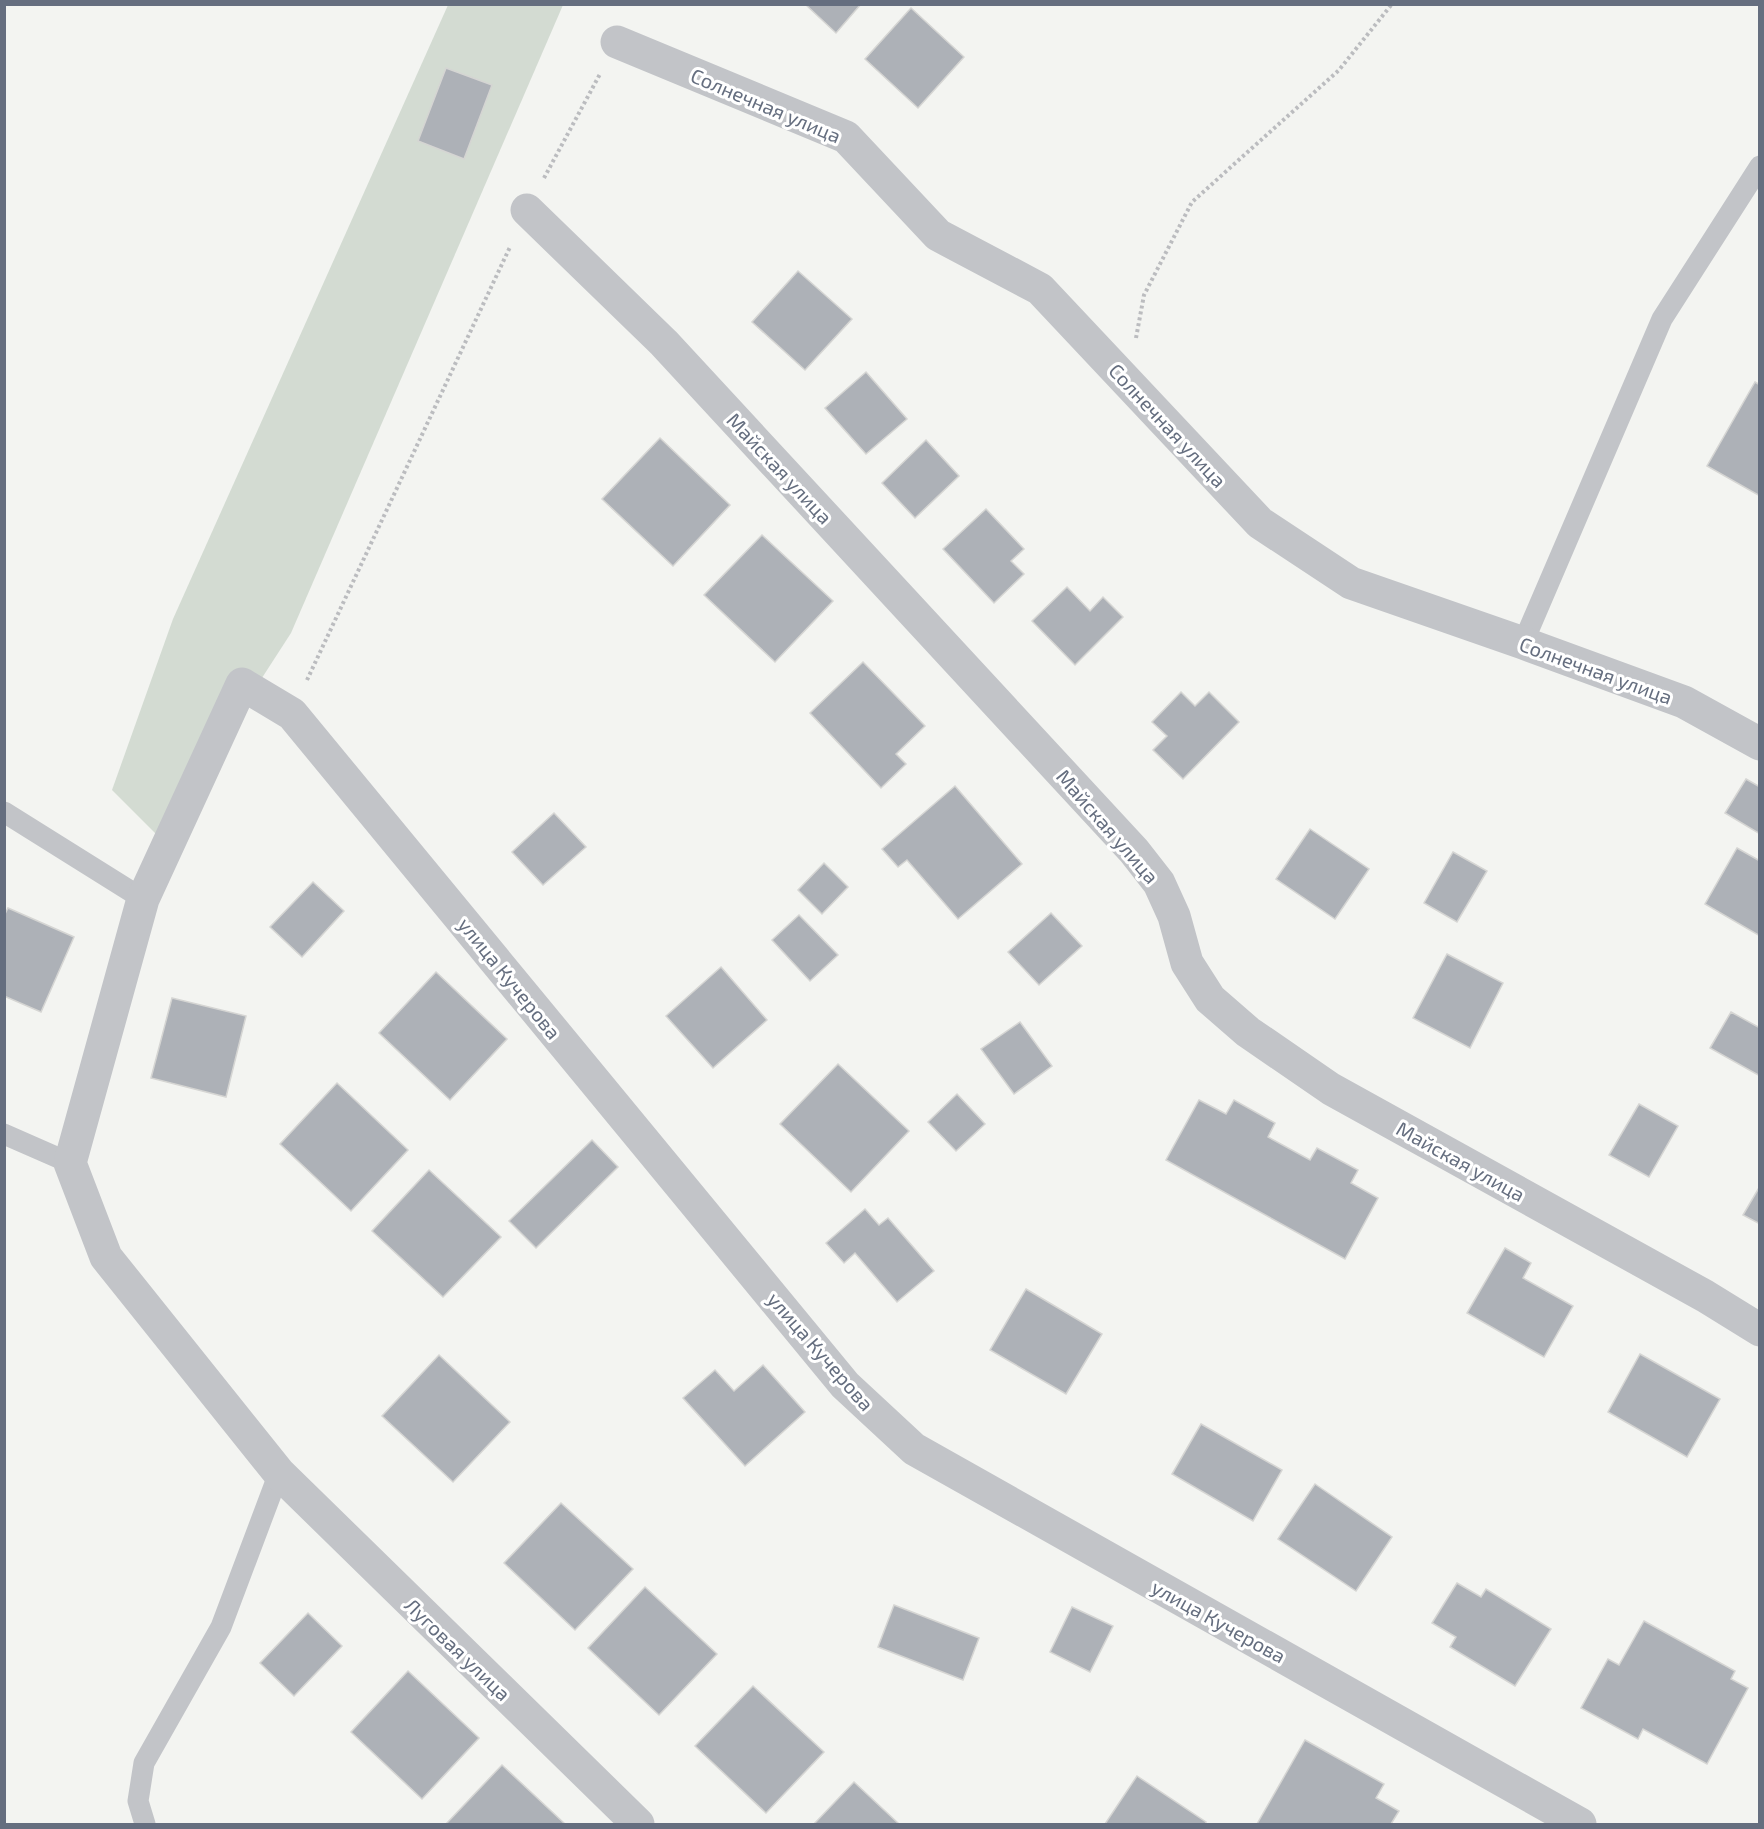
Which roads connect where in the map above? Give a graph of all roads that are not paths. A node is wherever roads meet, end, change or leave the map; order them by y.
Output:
1 (617, 42) road end
2 (1760, 166) edge
3 (527, 210) road end
4 (1523, 643) junction
5 (1760, 744) edge
6 (4, 812) edge
7 (143, 899) junction
8 (4, 1134) edge
9 (70, 1162) junction
10 (1760, 1330) edge
11 (279, 1473) junction
12 (145, 1824) edge
13 (638, 1824) edge
14 (1580, 1824) edge

1 - 4 street, Солнечная улица
2 - 4 lane
3 - 10 street, Майская улица
4 - 5 street, Солнечная улица
6 - 7 lane
7 - 9 street
7 - 14 street, улица Кучерова
8 - 9 lane
9 - 11 street, Луговая улица
11 - 12 lane
11 - 13 street, Луговая улица

